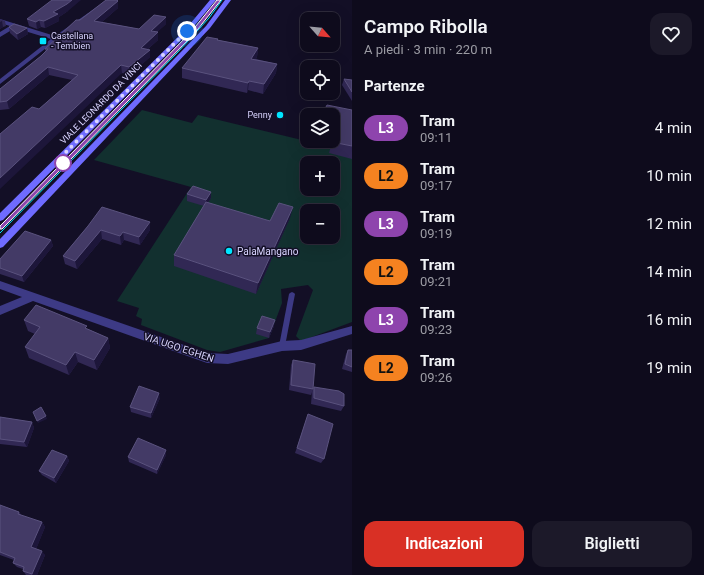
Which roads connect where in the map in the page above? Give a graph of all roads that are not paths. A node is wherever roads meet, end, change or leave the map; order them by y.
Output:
1 (111, 0) edge
2 (213, 0) edge
3 (228, 0) edge
4 (0, 21) edge
5 (15, 25) junction
6 (0, 35) edge
7 (55, 38) junction
8 (168, 51) junction
9 (182, 54) junction
10 (0, 82) edge
11 (0, 218) edge
12 (0, 245) edge
13 (0, 285) edge
14 (292, 294) dead end
15 (32, 297) junction
16 (0, 311) edge
17 (352, 330) edge
18 (282, 346) junction

1 - 7 street
2 - 8 street, VIALE LEONARDO DA VINCI
3 - 9 street
4 - 5 street
5 - 6 street
5 - 7 street
7 - 10 street
8 - 9 street
8 - 11 street, VIALE LEONARDO DA VINCI
9 - 12 street
13 - 15 street, VIA UGO EGHEN
14 - 18 lane
15 - 16 street
15 - 18 street, VIA UGO EGHEN
17 - 18 street, VIA UGO EGHEN

